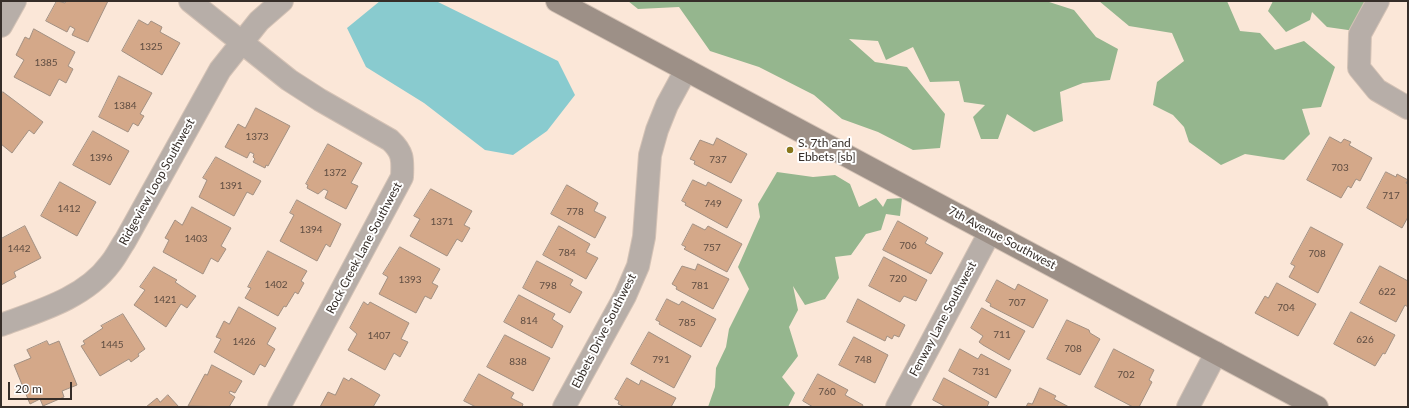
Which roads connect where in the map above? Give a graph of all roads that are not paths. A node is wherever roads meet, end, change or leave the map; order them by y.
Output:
1 (15, 1) edge
2 (190, 1) edge
3 (282, 1) edge
4 (557, 1) edge
5 (1378, 1) edge
6 (1, 26) edge
7 (242, 42) junction
8 (686, 70) junction
9 (1408, 108) edge
10 (990, 232) junction
11 (1, 325) edge
12 (1216, 353) junction
13 (279, 407) edge
14 (564, 407) edge
15 (897, 407) edge
16 (1188, 407) edge
17 (1317, 407) edge

1 - 6 street
2 - 7 street, Rock Creek Lane Southwest
3 - 7 street, Ridgeview Loop Southwest
4 - 8 street, 7th Avenue Southwest
5 - 9 street
7 - 11 street, Ridgeview Loop Southwest
7 - 13 street, Rock Creek Lane Southwest
8 - 10 street, 7th Avenue Southwest
8 - 14 street, Ebbets Drive Southwest
10 - 12 street, 7th Avenue Southwest
10 - 15 street, Fenway Lane Southwest
12 - 16 street
12 - 17 street, 7th Avenue Southwest

